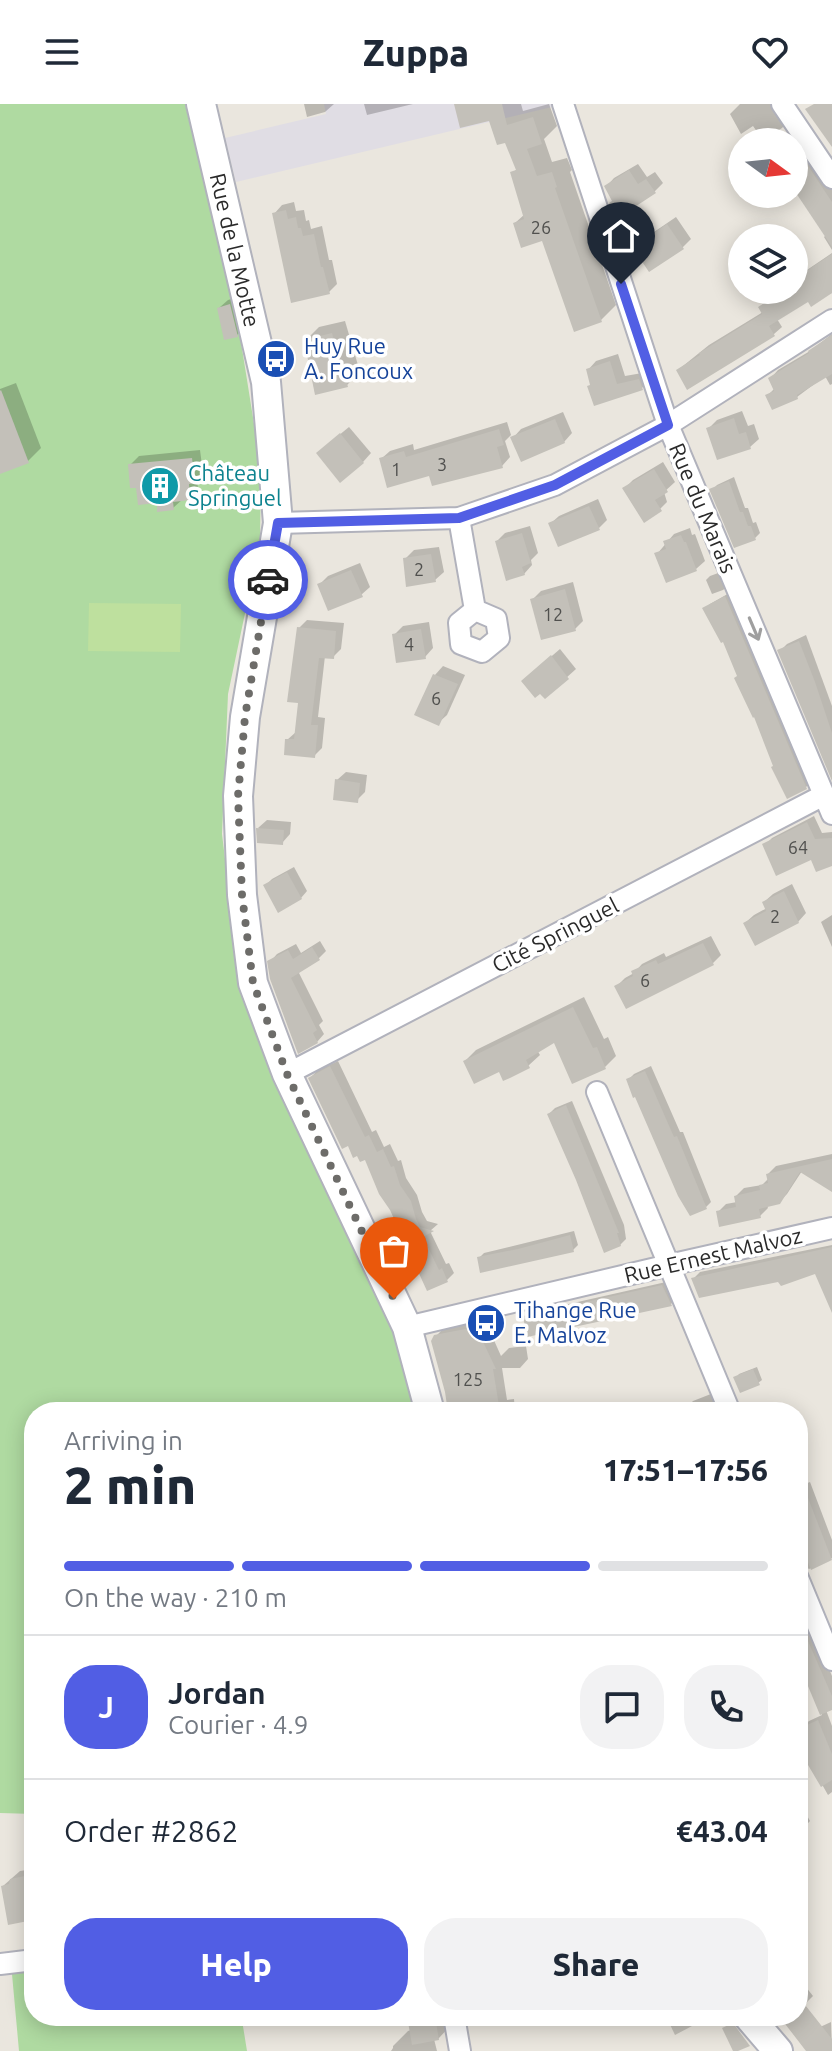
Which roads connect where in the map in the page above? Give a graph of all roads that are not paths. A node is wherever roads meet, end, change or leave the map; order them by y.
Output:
1 (201, 104) edge
2 (563, 104) edge
3 (782, 104) edge
4 (832, 178) edge
5 (832, 320) edge
6 (668, 425) junction
7 (459, 518) junction
8 (278, 523) junction
9 (475, 610) dead end
10 (828, 805) edge
11 (287, 1074) junction
12 (597, 1092) dead end
13 (832, 1228) edge
14 (669, 1265) junction
15 (407, 1327) junction
16 (427, 1402) edge
17 (726, 1402) edge
18 (808, 1602) edge
19 (832, 1660) edge
20 (24, 1961) edge
21 (0, 1964) edge
22 (456, 2026) edge
23 (757, 2026) edge
24 (460, 2051) edge
25 (778, 2051) edge

1 - 8 street, Rue de la Motte
2 - 6 street, Rue du Marais
3 - 4 street
5 - 6 street
6 - 7 street
6 -> 10 street, Rue du Marais
7 - 8 street
7 - 9 street
8 - 11 street, Rue de la Motte
10 - 11 street, Cité Springuel
11 - 15 street, Rue de la Motte
12 - 14 street
13 - 14 street, Rue Ernest Malvoz
14 - 15 street, Rue Ernest Malvoz
14 - 17 street
15 - 16 street, Rue de la Motte
18 - 19 street
20 - 21 street
22 - 24 street
23 - 25 street

